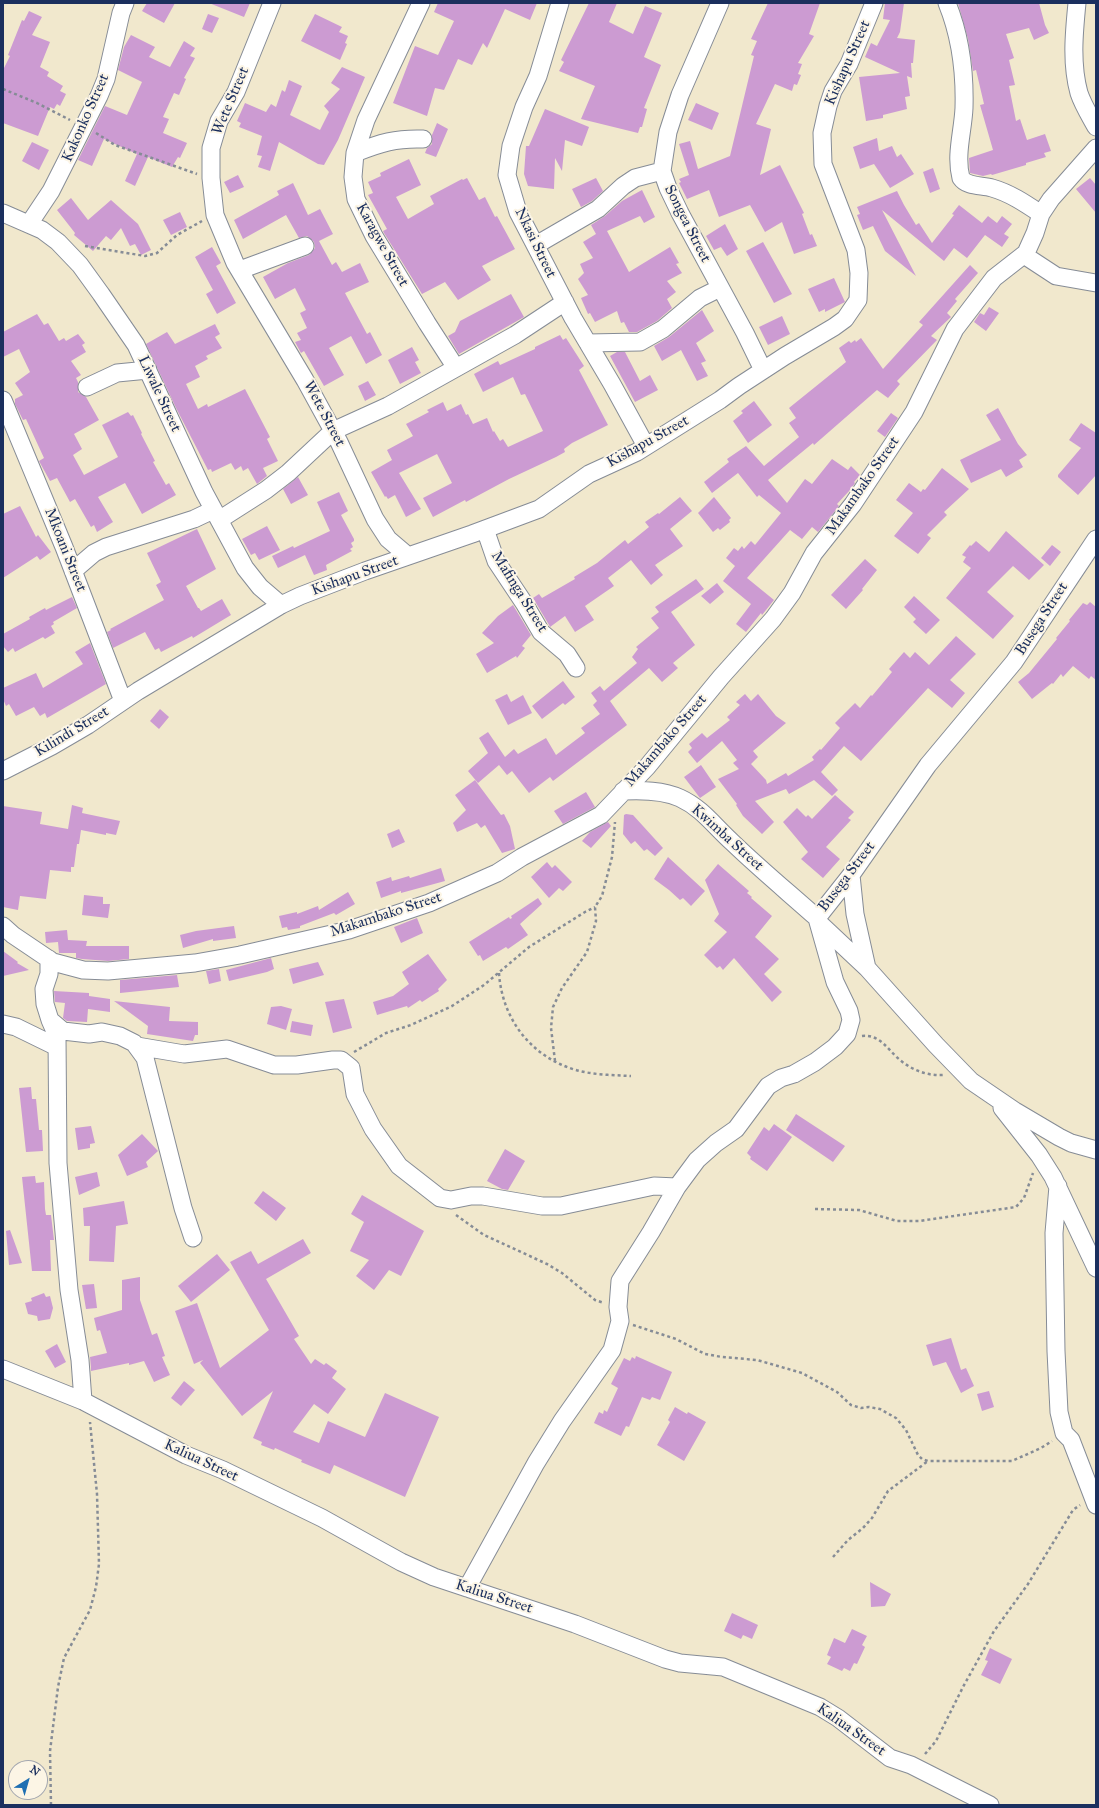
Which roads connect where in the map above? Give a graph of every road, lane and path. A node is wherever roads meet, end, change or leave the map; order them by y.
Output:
1 (125, 3) edge
2 (272, 3) edge
3 (420, 3) edge
4 (560, 3) edge
5 (720, 3) edge
6 (874, 3) edge
7 (947, 3) edge
8 (1077, 3) edge
9 (3, 89) edge
10 (83, 126) junction
11 (1096, 127) edge
12 (423, 139) dead end
13 (1096, 148) edge
14 (355, 152) junction
15 (662, 171) junction
16 (211, 178) junction
17 (3, 213) edge
18 (1041, 214) junction
19 (215, 215) junction
20 (29, 224) junction
21 (58, 242) junction
22 (536, 245) junction
23 (305, 246) dead end
24 (1024, 255) junction
25 (240, 270) junction
26 (1096, 283) edge
27 (720, 288) junction
28 (565, 302) junction
29 (588, 343) junction
30 (456, 368) junction
31 (148, 370) junction
32 (763, 370) junction
33 (87, 387) dead end
34 (3, 400) edge
35 (333, 431) junction
36 (646, 446) junction
37 (216, 515) junction
38 (485, 529) junction
39 (1096, 539) edge
40 (408, 556) junction
41 (73, 570) junction
42 (281, 605) junction
43 (576, 668) dead end
44 (138, 691) joint
45 (123, 701) junction
46 (3, 771) edge
47 (619, 797) junction
48 (851, 875) junction
49 (596, 907) junction
50 (817, 920) junction
51 (3, 926) edge
52 (50, 959) junction
53 (867, 968) junction
54 (499, 973) junction
55 (50, 1020) junction
56 (3, 1024) edge
57 (842, 1039) junction
58 (137, 1046) junction
59 (57, 1047) junction
60 (341, 1060) junction
61 (555, 1061) junction
62 (962, 1072) junction
63 (630, 1076) dead end
64 (994, 1097) junction
65 (1096, 1150) edge
66 (1039, 1155) junction
67 (1058, 1186) junction
68 (677, 1187) junction
69 (440, 1198) junction
70 (814, 1209) dead end
71 (193, 1238) dead end
72 (1096, 1268) edge
73 (619, 1314) junction
74 (3, 1369) edge
75 (83, 1401) junction
76 (1064, 1433) junction
77 (928, 1461) junction
78 (1095, 1501) edge
79 (833, 1557) dead end
80 (467, 1588) junction
81 (911, 1765) junction
82 (51, 1805) edge
83 (990, 1805) edge

1 - 10 street, Kakonko Street
2 - 16 street, Wete Street
3 - 14 street, Karagwe Street
4 - 22 street, Nkasi Street
5 - 15 street, Songea Street
6 - 32 street, Kishapu Street
7 - 18 street
8 - 11 street
9 - 10 path
10 - 16 path
10 - 20 street, Kakonko Street
12 - 14 street
13 - 18 street, Makambako Street
14 - 30 street, Karagwe Street
15 - 22 street
15 - 27 street, Songea Street
16 - 19 street, Wete Street
17 - 20 street, Liwale Street
18 - 24 street, Makambako Street
19 - 21 path
19 - 25 street, Wete Street
20 - 21 street, Liwale Street
21 - 31 street, Liwale Street
22 - 28 street, Nkasi Street
23 - 25 street
24 - 26 street
24 - 47 street, Makambako Street
25 - 35 street, Wete Street
27 - 29 street
27 - 32 street, Songea Street
28 - 29 street, Nkasi Street
28 - 30 street
29 - 36 street, Nkasi Street
30 - 35 street
31 - 33 street
31 - 37 street, Liwale Street
32 - 36 street, Kishapu Street
34 - 41 street, Mkoani Street
35 - 37 street
35 - 40 street, Wete Street
36 - 38 street, Kishapu Street
37 - 41 street
37 - 42 street, Liwale Street
38 - 40 street, Kishapu Street
38 - 43 street, Mafinga Street
39 - 48 street, Busega Street
40 - 42 street, Kishapu Street
41 - 45 street, Mkoani Street
42 - 44 street, Kishapu Street
44 - 45 street, Kilindi Street
45 - 46 street, Kilindi Street
47 - 49 path
47 - 50 street, Kwimba Street
47 - 52 street, Makambako Street
48 - 50 street, Busega Street
48 - 53 street
49 - 54 path
49 - 61 path
50 - 53 street, Busega Street
50 - 57 street
51 - 52 street, Makambako Street
52 - 55 street
53 - 62 street, Busega Street
54 - 60 path
54 - 61 path
55 - 58 street
55 - 59 street
56 - 59 street
57 - 62 path
57 - 68 street
58 - 60 street
58 - 71 street
59 - 75 street
60 - 69 street
61 - 63 path
62 - 64 street, Busega Street
64 - 65 street, Busega Street
64 - 66 street
66 - 67 street
66 - 70 path
67 - 72 street
67 - 76 street
68 - 69 street
68 - 73 street
69 - 73 path
73 - 77 path
73 - 80 street
74 - 75 street, Kaliua Street
75 - 80 street, Kaliua Street
75 - 82 path
76 - 77 path
76 - 78 street
77 - 79 path
78 - 81 path
80 - 81 street, Kaliua Street
81 - 83 street, Kaliua Street

